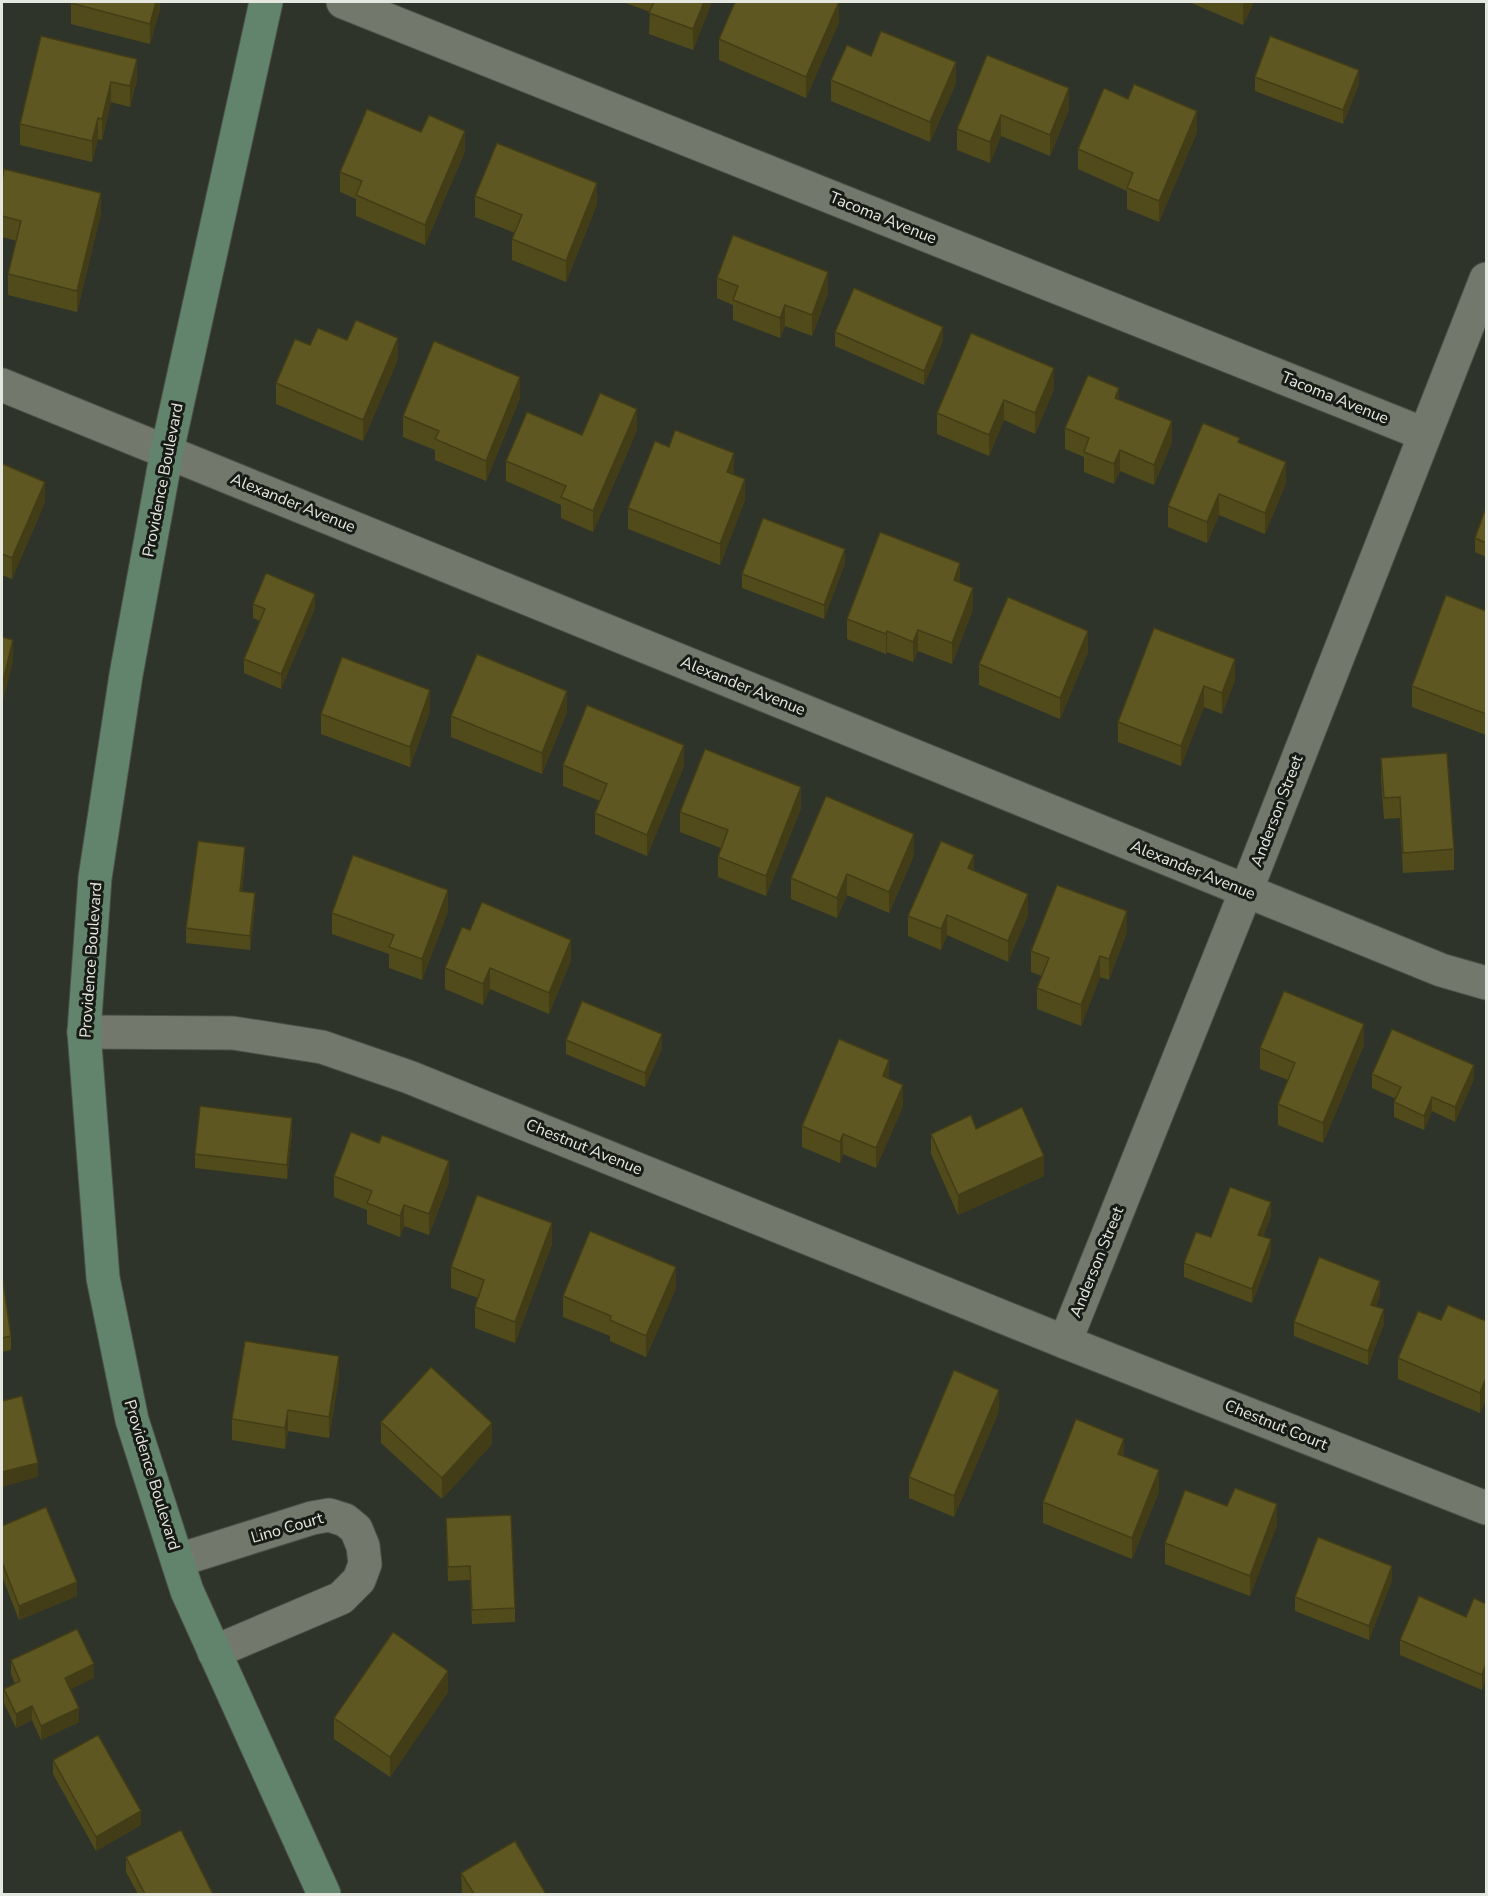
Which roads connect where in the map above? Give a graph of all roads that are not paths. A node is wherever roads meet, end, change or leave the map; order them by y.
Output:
1 (266, 2) edge
2 (343, 2) edge
3 (1486, 279) edge
4 (2, 385) edge
5 (1424, 434) junction
6 (167, 451) junction
7 (1246, 891) junction
8 (1486, 982) edge
9 (84, 1032) junction
10 (1065, 1342) junction
11 (1486, 1508) edge
12 (179, 1560) junction
13 (214, 1652) junction
14 (324, 1894) edge

1 - 6 main road, Providence Boulevard
2 - 5 street, Tacoma Avenue
3 - 5 street, Anderson Street
4 - 6 street, Alexander Avenue
5 - 7 street, Anderson Street
6 - 7 street, Alexander Avenue
6 - 9 main road, Providence Boulevard
7 - 8 street, Alexander Avenue
7 - 10 street, Anderson Street
9 - 10 street, Chestnut Avenue
9 - 12 main road, Providence Boulevard
10 - 11 street, Chestnut Court
12 - 13 main road, Providence Boulevard
12 - 13 street, Lino Court
13 - 14 main road, Providence Boulevard

